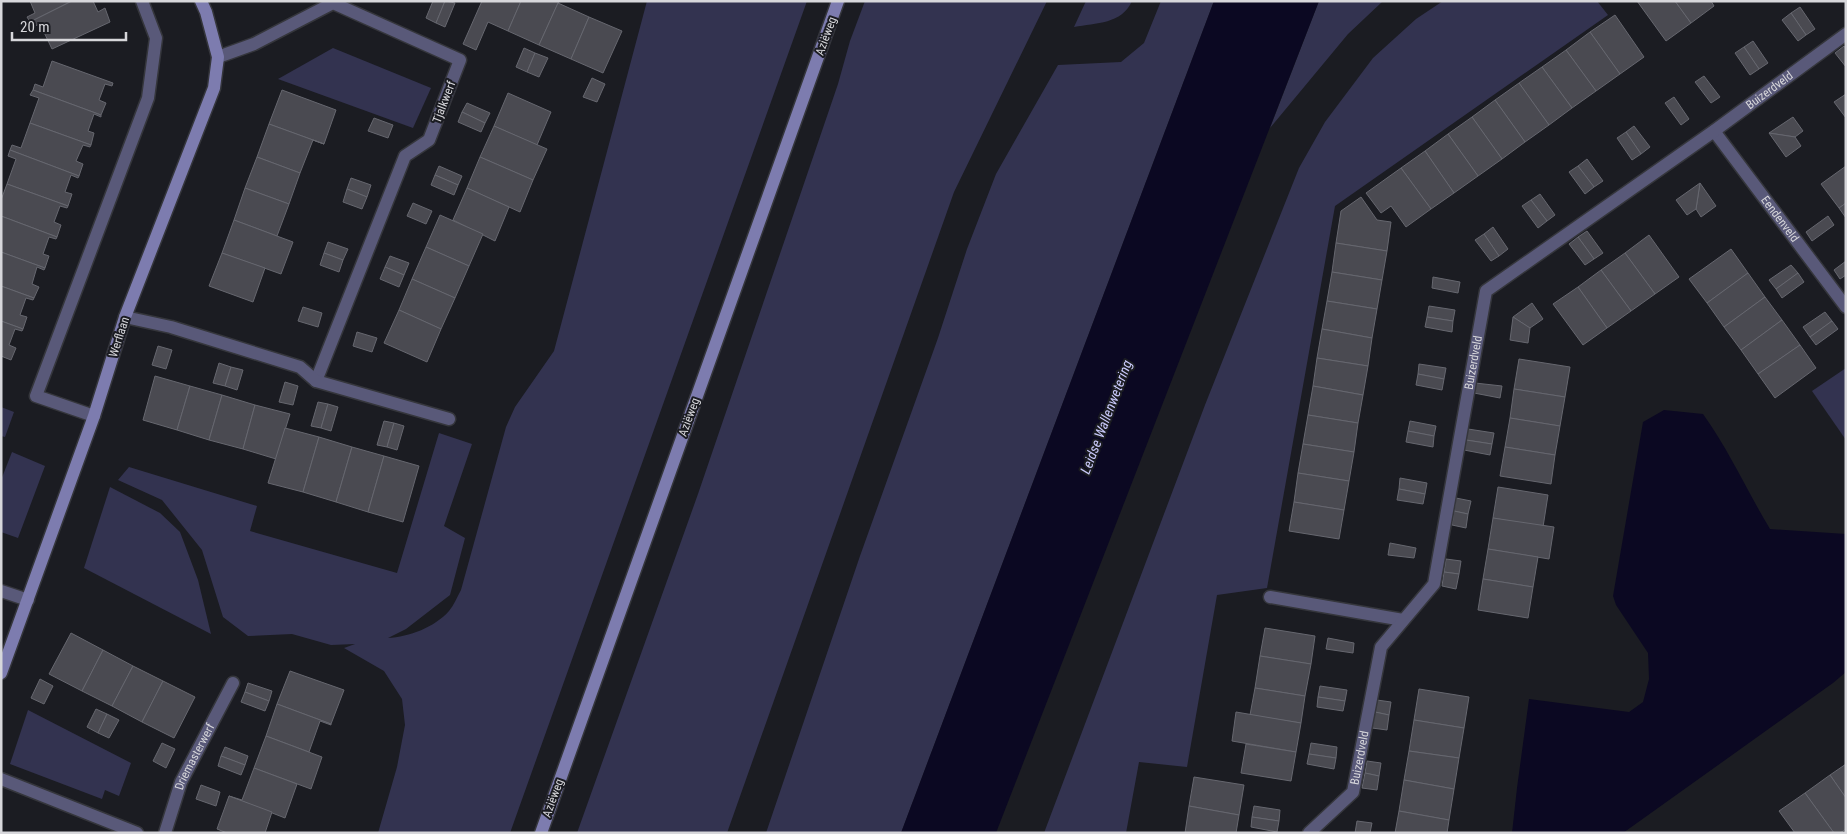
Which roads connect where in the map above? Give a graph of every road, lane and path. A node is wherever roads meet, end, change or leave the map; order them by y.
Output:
1 (142, 1) edge
2 (201, 1) edge
3 (838, 1) edge
4 (1846, 34) edge
5 (218, 57) junction
6 (1714, 131) junction
7 (1846, 307) edge
8 (125, 317) junction
9 (316, 381) junction
10 (94, 416) junction
11 (449, 419) dead end
12 (1, 591) edge
13 (1270, 597) dead end
14 (28, 600) junction
15 (1403, 620) junction
16 (1, 673) edge
17 (233, 683) dead end
18 (1, 779) edge
19 (137, 833) edge
20 (165, 833) edge
21 (540, 833) edge
22 (1309, 833) edge

1 - 10 street
2 - 5 main road, Werflaan
3 - 21 main road, Aziëweg
4 - 6 street, Buizerdveld
5 - 8 main road, Werflaan
5 - 9 street, Tjalkwerf
6 - 7 street, Eendenveld
6 - 15 street, Buizerdveld
8 - 9 street
8 - 10 main road, Werflaan
9 - 11 street
10 - 14 main road, Werflaan
12 - 14 street
13 - 15 street
14 - 16 main road, Werflaan
15 - 22 street, Buizerdveld
17 - 20 street, Driemasterwerf
18 - 19 street

